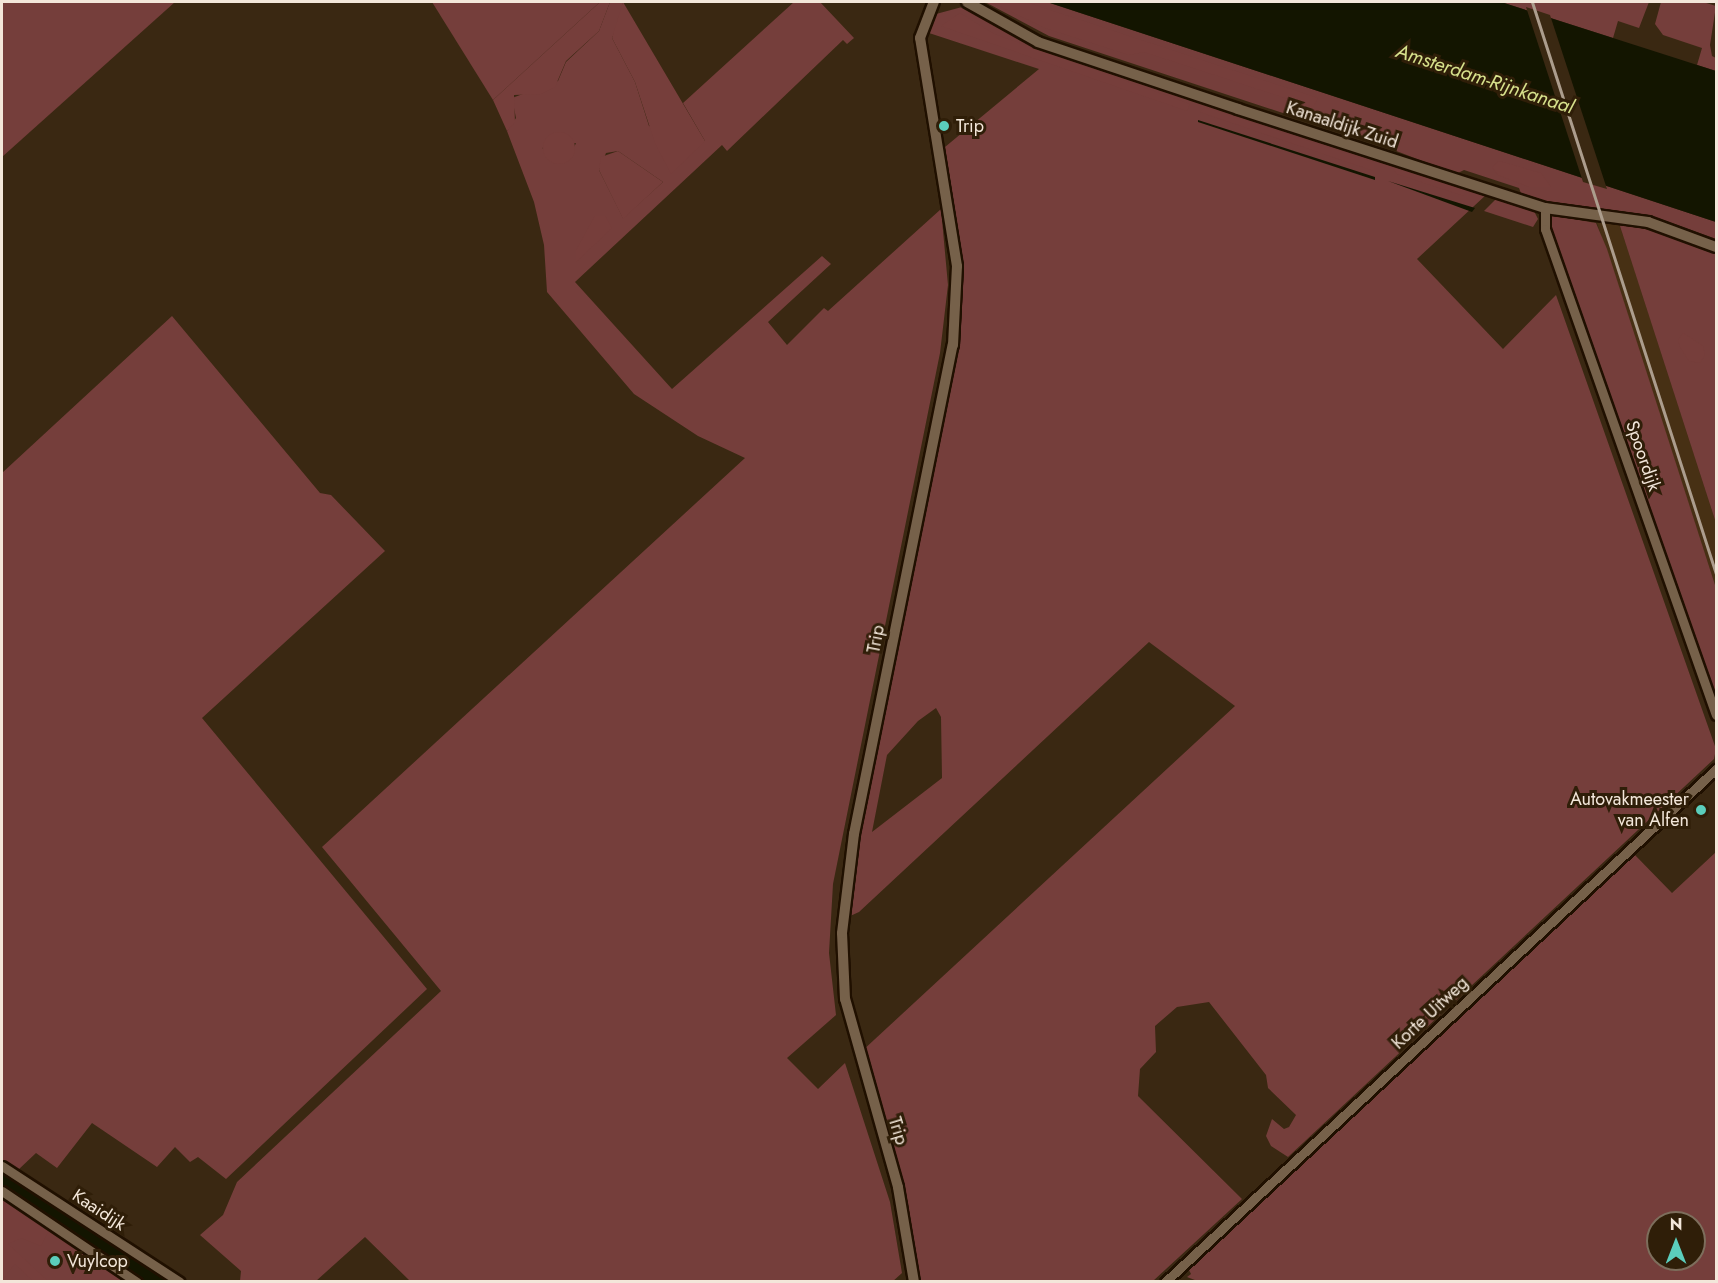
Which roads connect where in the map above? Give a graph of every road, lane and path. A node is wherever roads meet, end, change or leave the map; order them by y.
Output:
1 (934, 2) edge
2 (967, 2) edge
3 (1545, 208) junction
4 (1716, 247) edge
5 (1716, 715) edge
6 (1716, 769) edge
7 (2, 1166) edge
8 (2, 1191) edge
9 (137, 1281) edge
10 (180, 1281) edge
11 (914, 1281) edge
12 (1165, 1281) edge

1 - 11 street, Trip
2 - 3 street, Kanaaldijk Zuid
3 - 4 street, Kanaaldijk Zuid
3 - 5 street, Spoordijk
6 - 12 street, Korte Uitweg
7 - 10 street, Kaaidijk
8 - 9 street

